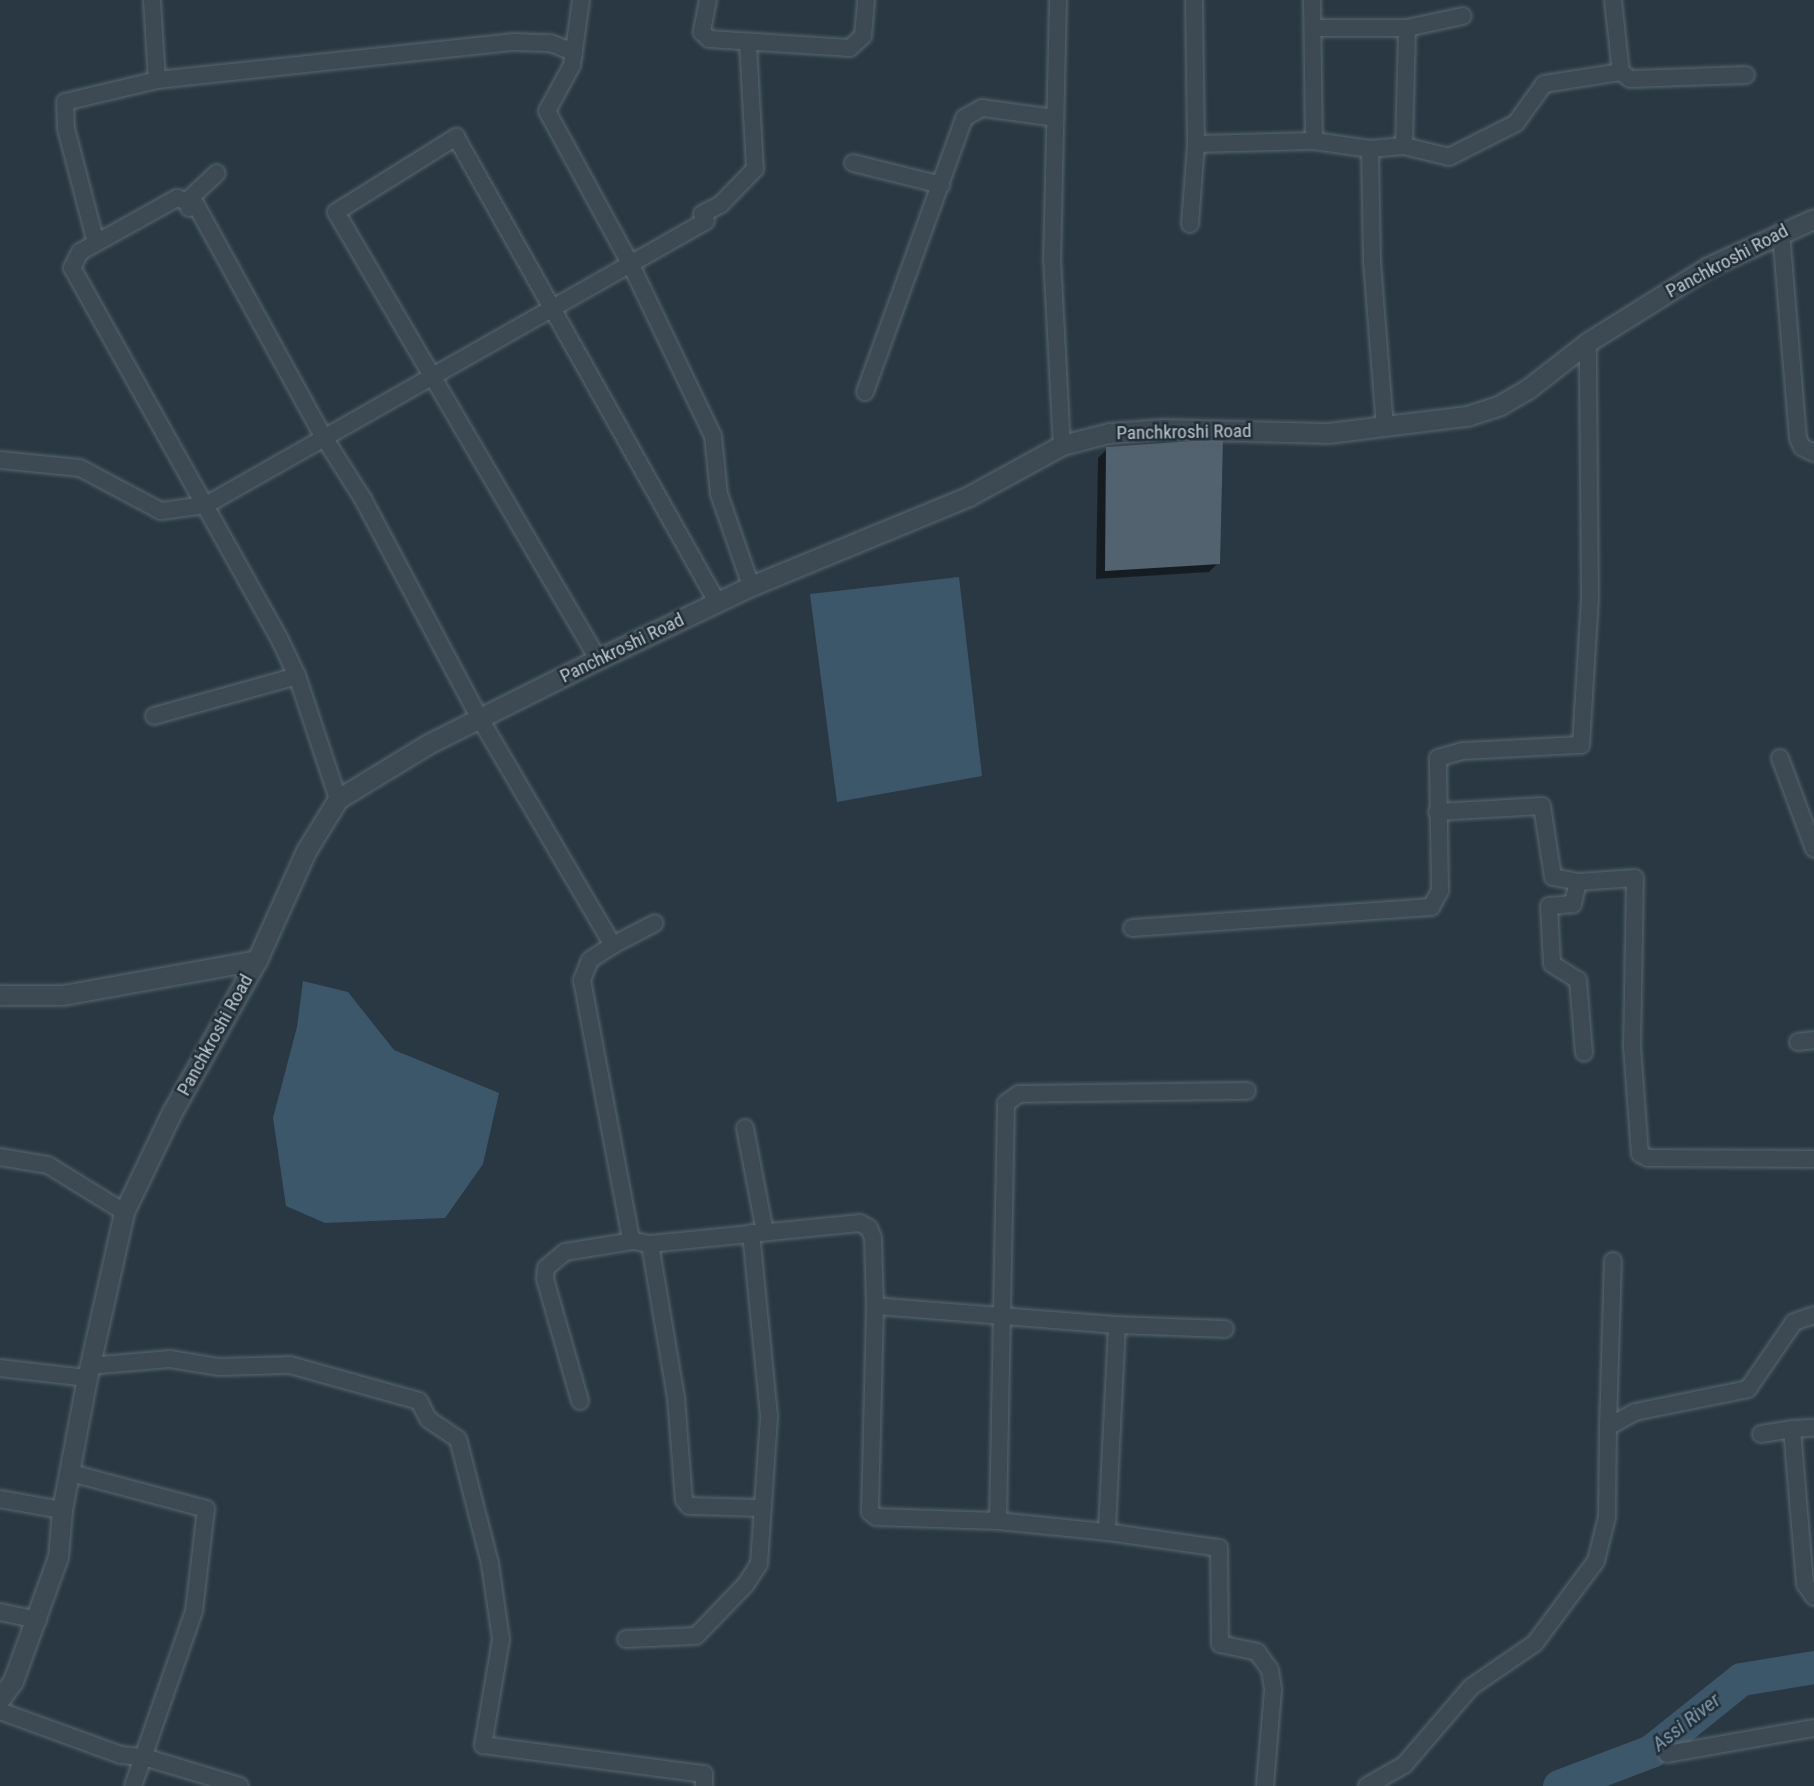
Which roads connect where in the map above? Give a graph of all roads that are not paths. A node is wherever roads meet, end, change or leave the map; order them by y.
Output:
1 (152, 0) edge
2 (581, 0) edge
3 (708, 0) edge
4 (866, 0) edge
5 (1058, 0) edge
6 (1194, 0) edge
7 (1312, 0) edge
8 (1613, 0) edge
9 (1463, 16) dead end
10 (1314, 28) junction
11 (1407, 28) junction
12 (748, 43) junction
13 (574, 52) junction
14 (1621, 72) junction
15 (1746, 75) dead end
16 (157, 80) junction
17 (1055, 118) junction
18 (1314, 141) junction
19 (1196, 144) junction
20 (1404, 146) junction
21 (1370, 149) junction
22 (853, 163) dead end
23 (217, 173) dead end
24 (941, 185) junction
25 (189, 204) junction
26 (1814, 219) edge
27 (1190, 224) dead end
28 (1781, 232) junction
29 (96, 243) junction
30 (630, 263) junction
31 (550, 311) junction
32 (1588, 342) junction
33 (435, 376) junction
34 (865, 392) dead end
35 (1385, 426) junction
36 (323, 436) junction
37 (1062, 445) junction
38 (1814, 453) edge
39 (0, 460) edge
40 (206, 505) junction
41 (751, 586) junction
42 (716, 601) junction
43 (598, 659) junction
44 (297, 676) junction
45 (154, 716) dead end
46 (479, 717) junction
47 (1780, 758) dead end
48 (338, 799) junction
49 (1437, 812) junction
50 (1814, 849) edge
51 (1578, 882) junction
52 (655, 923) dead end
53 (1132, 928) dead end
54 (613, 945) junction
55 (257, 960) junction
56 (0, 995) edge
57 (1584, 1053) dead end
58 (1247, 1091) dead end
59 (745, 1128) dead end
60 (0, 1157) edge
61 (1814, 1159) edge
62 (124, 1212) junction
63 (758, 1232) junction
64 (642, 1242) junction
65 (1613, 1261) dead end
66 (875, 1306) junction
67 (1002, 1314) junction
68 (1814, 1315) edge
69 (1117, 1325) junction
70 (1225, 1329) dead end
71 (0, 1368) edge
72 (88, 1372) junction
73 (580, 1401) dead end
74 (1608, 1427) junction
75 (1814, 1428) edge
76 (1792, 1429) junction
77 (1761, 1434) dead end
78 (71, 1473) junction
79 (0, 1499) edge
80 (762, 1508) junction
81 (62, 1510) junction
82 (998, 1521) junction
83 (1107, 1532) junction
84 (1814, 1597) edge
85 (0, 1612) edge
86 (38, 1620) junction
87 (625, 1639) dead end
88 (0, 1699) edge
89 (0, 1711) edge
90 (1814, 1728) edge
91 (1667, 1754) dead end
92 (144, 1757) junction
93 (133, 1786) edge
94 (240, 1786) edge
95 (704, 1786) edge
96 (1265, 1786) edge
97 (1367, 1786) edge

1 - 16 street
2 - 13 street
3 - 12 street
4 - 12 street
5 - 17 street
6 - 19 street
7 - 10 street
8 - 14 street
9 - 11 street
10 - 11 street
10 - 18 street
11 - 20 street
12 - 30 street
13 - 16 street
13 - 30 street
14 - 15 street
14 - 20 street
16 - 29 street
17 - 24 street
17 - 37 street
18 - 19 street
18 - 21 street
19 - 27 street
20 - 21 street
21 - 35 street
22 - 24 street
23 - 25 street
24 - 34 street
25 - 29 street
25 - 36 street
26 - 28 street, Panchkroshi Road
28 - 32 street, Panchkroshi Road
28 - 38 street
29 - 40 street
30 - 31 street
30 - 41 street
31 - 33 street
31 - 33 street
31 - 42 street
32 - 35 street, Panchkroshi Road
32 - 49 street
33 - 36 street
33 - 43 street
35 - 37 street, Panchkroshi Road
36 - 40 street
36 - 46 street
37 - 41 street, Panchkroshi Road
39 - 40 street
40 - 44 street
41 - 42 street, Panchkroshi Road
42 - 43 street, Panchkroshi Road
43 - 46 street, Panchkroshi Road
44 - 45 street
44 - 48 street
46 - 48 street, Panchkroshi Road
46 - 54 street
47 - 50 street
48 - 55 street, Panchkroshi Road
49 - 51 street
49 - 53 street
51 - 57 street
51 - 61 street
52 - 54 street
54 - 64 street
55 - 56 street
55 - 62 street, Panchkroshi Road
58 - 67 street
59 - 63 street
60 - 62 street
62 - 72 street, Panchkroshi Road
63 - 64 street
63 - 66 street
63 - 80 street
64 - 73 street
64 - 80 street
65 - 74 street
66 - 67 street
66 - 82 street
67 - 69 street
67 - 82 street
68 - 74 street
69 - 70 street
69 - 83 street
71 - 72 street
72 - 78 street, Panchkroshi Road
72 - 95 street
74 - 97 street
75 - 76 street
76 - 77 street
76 - 84 street
78 - 81 street, Panchkroshi Road
78 - 92 street
79 - 81 street
80 - 87 street
81 - 86 street, Panchkroshi Road
82 - 83 street
83 - 96 street
85 - 86 street
86 - 88 street, Panchkroshi Road
89 - 92 street
90 - 91 street
92 - 93 street
92 - 94 street

